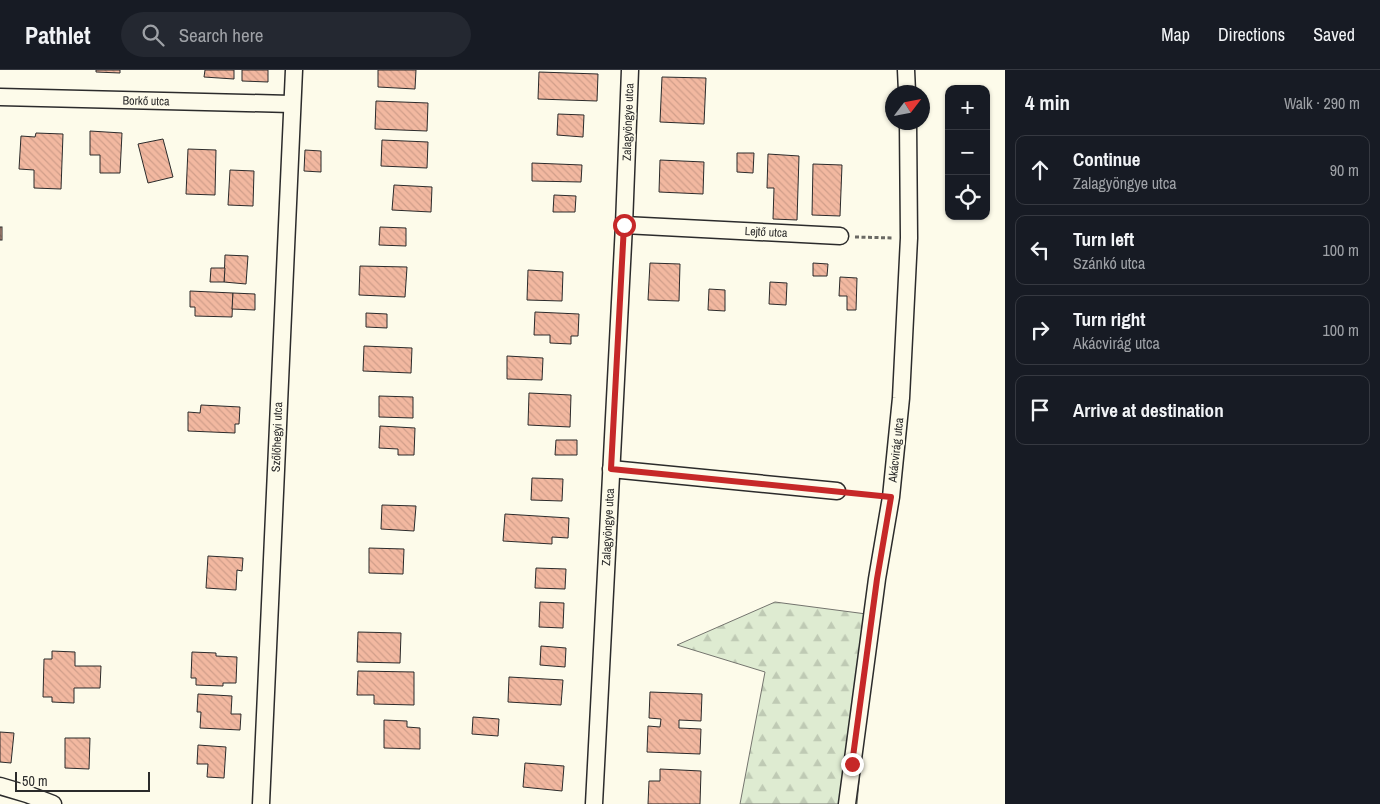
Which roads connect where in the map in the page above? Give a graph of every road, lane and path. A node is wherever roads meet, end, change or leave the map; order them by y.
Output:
1 (294, 70) edge
2 (630, 70) edge
3 (906, 70) edge
4 (907, 85) edge
5 (0, 97) edge
6 (291, 104) junction
7 (908, 130) edge
8 (624, 225) junction
9 (840, 236) joint
10 (909, 238) junction
11 (611, 469) junction
12 (837, 491) joint
13 (891, 497) junction
14 (0, 786) edge
15 (53, 804) edge
16 (262, 804) edge
17 (594, 804) edge
18 (848, 804) edge

1 - 6 street, Szőlőhegyi utca
2 - 8 street, Zalagyöngye utca
3 - 4 street
5 - 6 street, Borkő utca
6 - 16 street, Szőlőhegyi utca
7 - 10 street, Akácvirág utca
8 - 9 street, Lejtő utca
8 - 11 street, Zalagyöngye utca
9 - 10 path
10 - 13 street, Akácvirág utca
11 - 12 street
11 - 17 street, Zalagyöngye utca
12 - 13 path
13 - 18 street, Akácvirág utca
14 - 15 street

